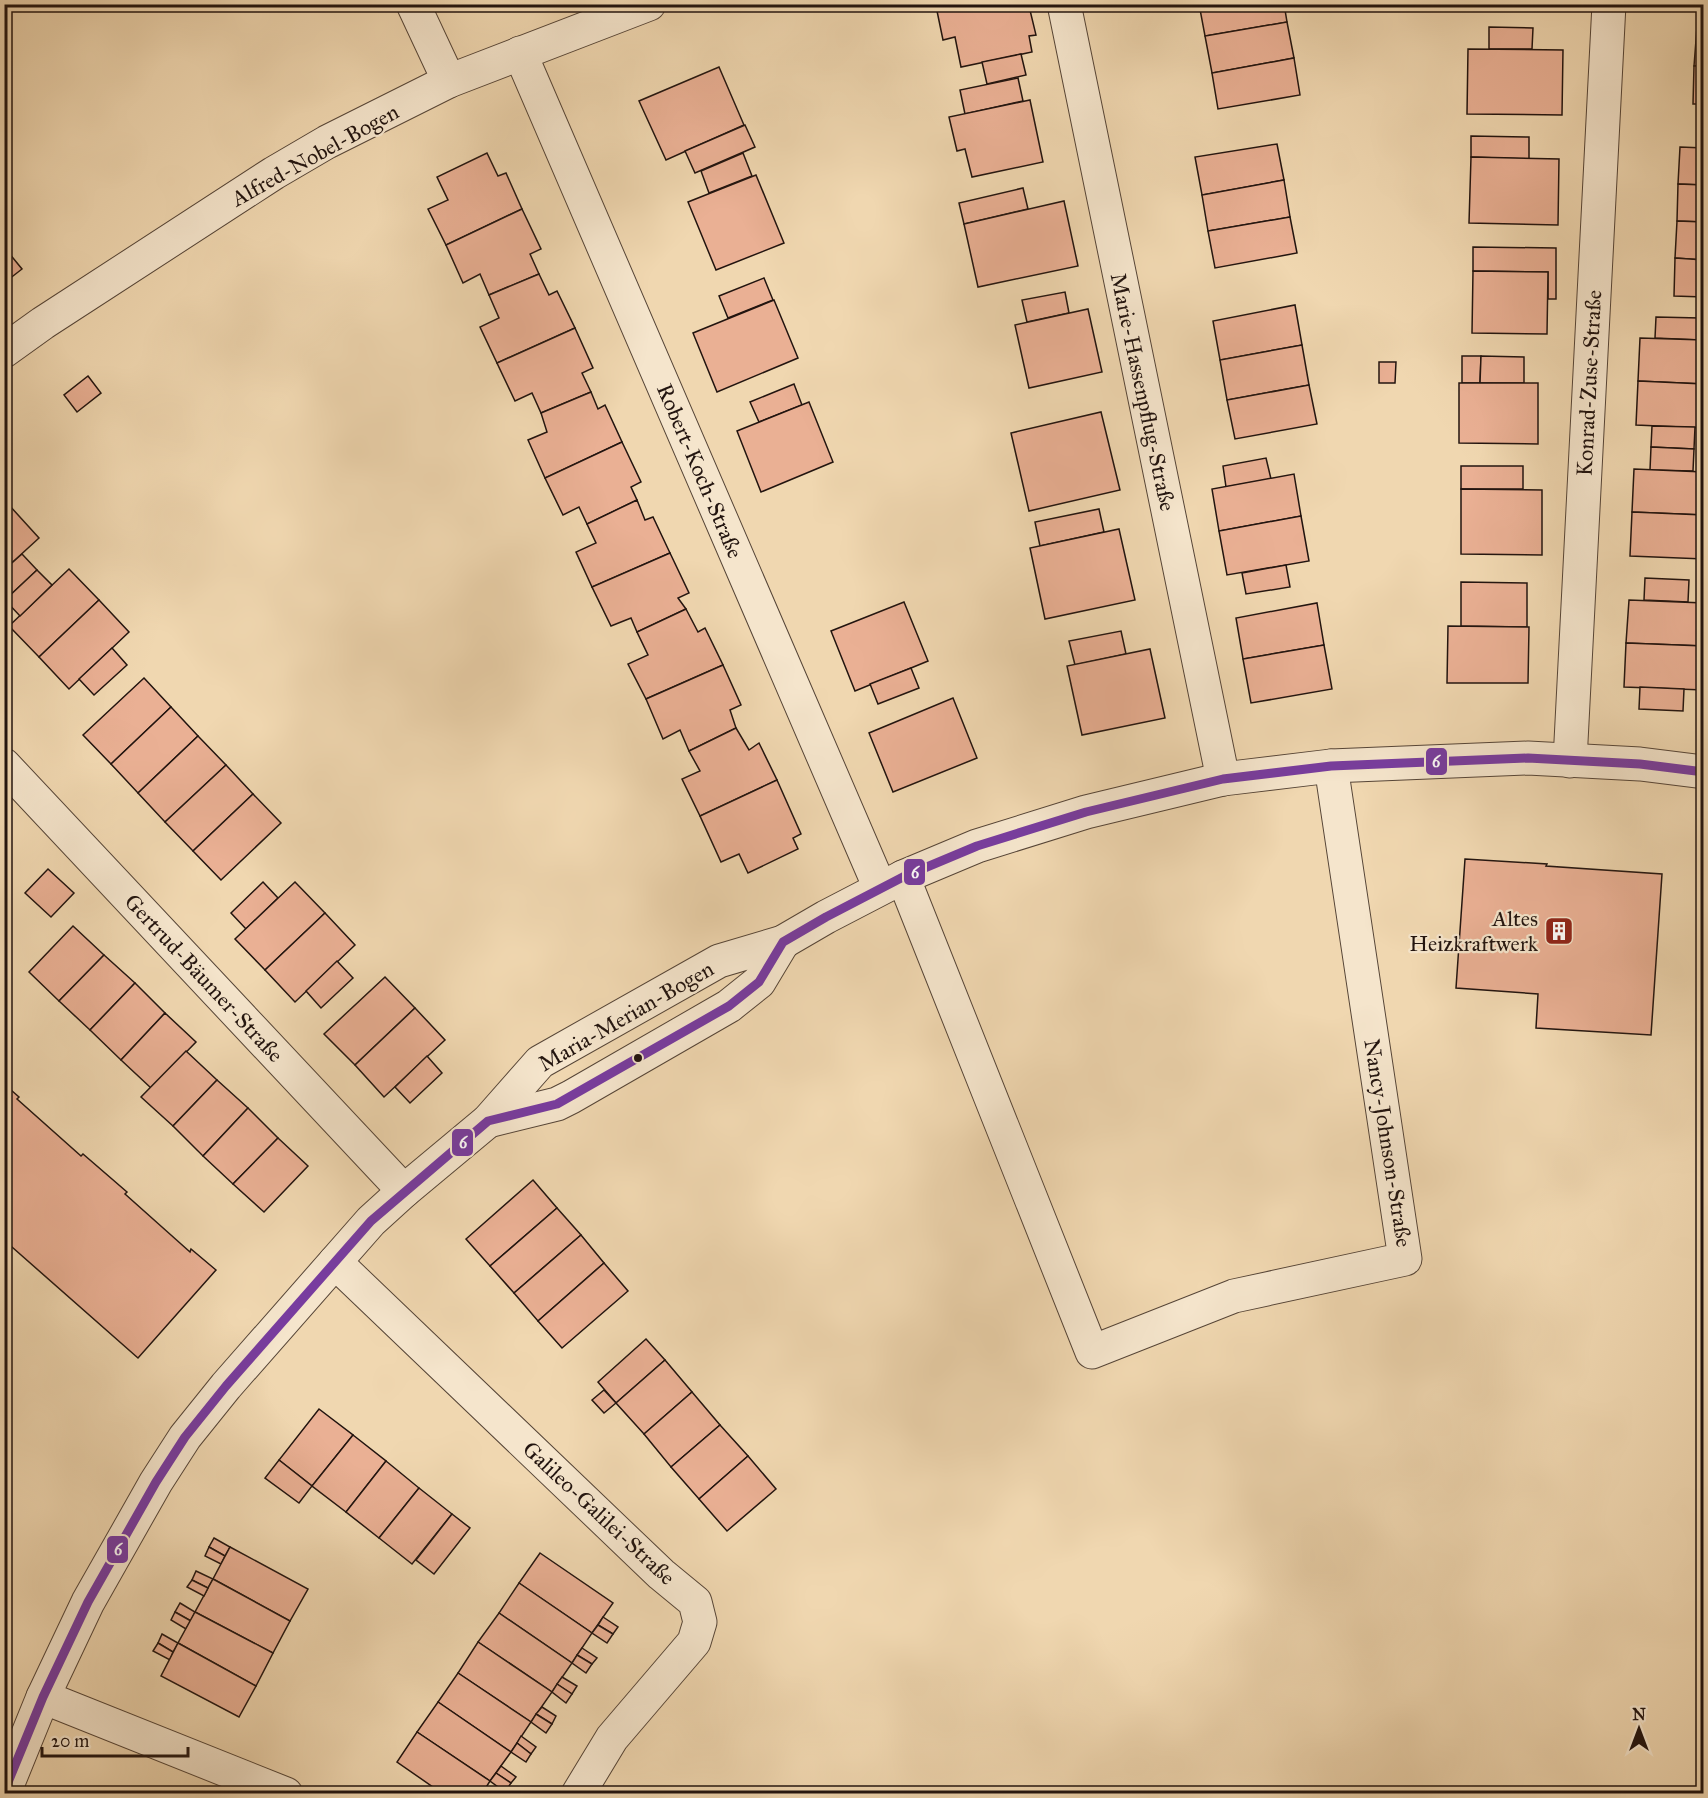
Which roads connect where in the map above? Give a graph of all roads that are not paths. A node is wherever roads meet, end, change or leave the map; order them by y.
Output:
1 (413, 4) edge
2 (649, 4) edge
3 (1064, 4) edge
4 (1609, 4) edge
5 (520, 53) junction
6 (449, 81) junction
7 (4, 351) edge
8 (1570, 760) junction
9 (4, 765) edge
10 (1331, 766) junction
11 (1704, 772) edge
12 (1223, 779) junction
13 (892, 882) junction
14 (783, 942) junction
15 (488, 1121) junction
16 (404, 1191) junction
17 (335, 1262) junction
18 (43, 1697) junction
19 (4, 1793) edge
20 (286, 1794) edge
21 (578, 1794) edge

1 - 6 street
2 - 5 street, Alfred-Nobel-Bogen
3 - 12 street, Marie-Hassenpflug-Straße
4 - 8 street, Konrad-Zuse-Straße
5 - 6 street, Alfred-Nobel-Bogen
5 - 13 street, Robert-Koch-Straße
6 - 7 street, Alfred-Nobel-Bogen
8 - 10 street, Maria-Merian-Bogen
8 - 11 street, Maria-Merian-Bogen
9 - 16 street, Gertrud-Bäumer-Straße
10 - 12 street, Maria-Merian-Bogen
10 - 13 street, Nancy-Johnson-Straße
12 - 13 street, Maria-Merian-Bogen
13 - 14 street, Maria-Merian-Bogen
14 - 15 street, Maria-Merian-Bogen
14 - 15 street, Maria-Merian-Bogen
15 - 16 street, Maria-Merian-Bogen
16 - 17 street, Maria-Merian-Bogen
17 - 18 street, Maria-Merian-Bogen
17 - 21 street, Galileo-Galilei-Straße
18 - 19 street, Maria-Merian-Bogen
18 - 20 street

